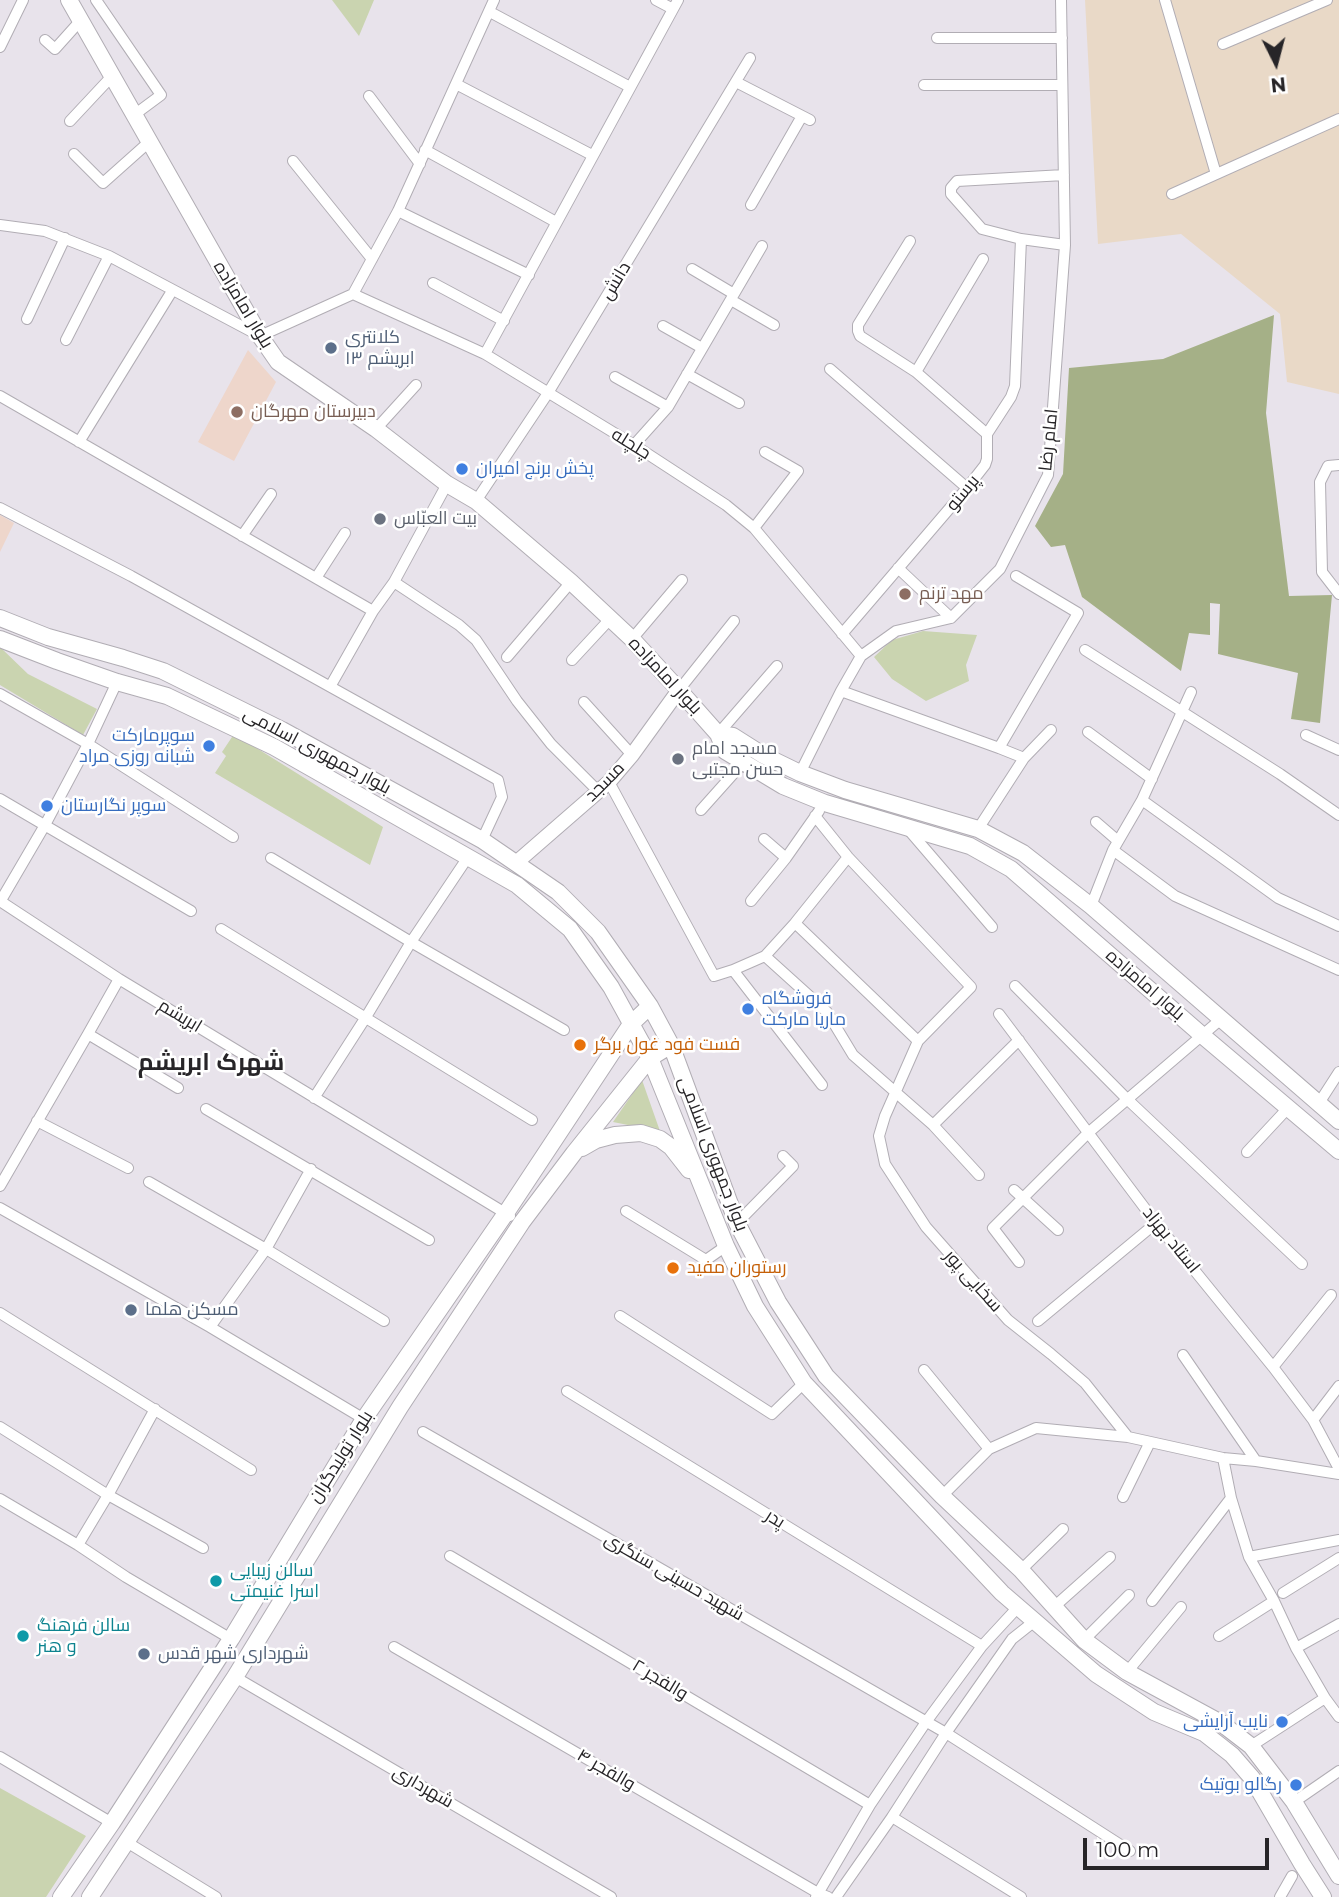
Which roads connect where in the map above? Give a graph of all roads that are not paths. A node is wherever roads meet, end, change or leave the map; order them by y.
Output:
1 (23, 0) edge
2 (69, 0) edge
3 (96, 0) edge
4 (495, 0) edge
5 (656, 0) edge
6 (1061, 0) edge
7 (1165, 0) edge
8 (1327, 0) edge
9 (676, 4) edge
10 (490, 12) junction
11 (81, 20) junction
12 (1062, 37) junction
13 (937, 38) dead end
14 (45, 40) dead end
15 (1223, 44) dead end
16 (0, 47) edge
17 (750, 58) dead end
18 (113, 75) junction
19 (736, 82) junction
20 (456, 84) junction
21 (924, 85) dead end
22 (1062, 85) junction
23 (630, 87) junction
24 (369, 96) dead end
25 (134, 115) junction
26 (1339, 119) edge
27 (70, 121) dead end
28 (149, 142) junction
29 (425, 150) junction
30 (74, 154) dead end
31 (592, 155) junction
32 (293, 161) dead end
33 (420, 164) junction
34 (1216, 174) junction
35 (1064, 175) junction
36 (1172, 194) dead end
37 (751, 205) dead end
38 (398, 211) junction
39 (556, 222) junction
40 (0, 225) edge
41 (65, 238) junction
42 (1020, 239) junction
43 (910, 241) dead end
44 (762, 246) dead end
45 (1065, 246) junction
46 (109, 256) junction
47 (372, 259) junction
48 (983, 259) dead end
49 (692, 269) dead end
50 (528, 275) junction
51 (433, 283) dead end
52 (172, 290) junction
53 (353, 294) junction
54 (733, 297) junction
55 (27, 319) dead end
56 (504, 321) junction
57 (774, 325) dead end
58 (663, 326) dead end
59 (260, 337) junction
60 (66, 340) dead end
61 (702, 348) junction
62 (485, 354) junction
63 (831, 369) dead end
64 (916, 372) junction
65 (687, 374) junction
66 (615, 377) dead end
67 (416, 385) dead end
68 (548, 393) junction
69 (0, 396) edge
70 (739, 403) dead end
71 (668, 407) junction
72 (376, 429) junction
73 (987, 434) junction
74 (79, 442) junction
75 (634, 445) junction
76 (765, 452) dead end
77 (1339, 465) edge
78 (447, 484) junction
79 (967, 488) junction
80 (271, 494) dead end
81 (476, 501) junction
82 (0, 508) edge
83 (754, 528) junction
84 (345, 533) dead end
85 (243, 536) junction
86 (898, 569) junction
87 (1016, 576) dead end
88 (316, 578) junction
89 (682, 580) dead end
90 (394, 582) junction
91 (571, 582) junction
92 (1339, 594) edge
93 (373, 611) junction
94 (0, 618) edge
95 (951, 618) junction
96 (610, 619) junction
97 (734, 621) dead end
98 (842, 634) junction
99 (0, 639) edge
100 (632, 639) junction
101 (1085, 650) dead end
102 (861, 656) junction
103 (507, 657) dead end
104 (572, 660) dead end
105 (777, 666) dead end
106 (117, 682) junction
107 (331, 685) junction
108 (679, 690) junction
109 (841, 691) junction
110 (1191, 692) dead end
111 (0, 694) edge
112 (584, 702) dead end
113 (1183, 713) junction
114 (282, 730) junction
115 (1051, 730) dead end
116 (1088, 732) dead end
117 (718, 734) junction
118 (1306, 735) dead end
119 (88, 744) junction
120 (274, 747) junction
121 (999, 747) junction
122 (1339, 750) edge
123 (632, 755) junction
124 (1024, 758) junction
125 (743, 763) junction
126 (800, 773) junction
127 (1152, 779) junction
128 (604, 787) junction
129 (0, 799) edge
130 (1142, 800) junction
131 (701, 810) dead end
132 (820, 810) junction
133 (1339, 815) edge
134 (1096, 822) dead end
135 (45, 825) junction
136 (905, 826) junction
137 (978, 829) junction
138 (233, 837) dead end
139 (764, 839) dead end
140 (482, 840) junction
141 (1116, 846) junction
142 (468, 857) junction
143 (848, 857) junction
144 (271, 858) dead end
145 (786, 858) junction
146 (517, 862) junction
147 (751, 901) dead end
148 (0, 902) edge
149 (1091, 906) junction
150 (191, 911) dead end
151 (795, 923) junction
152 (1339, 926) edge
153 (992, 927) dead end
154 (221, 929) dead end
155 (411, 942) junction
156 (765, 956) junction
157 (733, 970) junction
158 (1339, 970) edge
159 (118, 979) junction
160 (1015, 986) dead end
161 (650, 1006) junction
162 (999, 1013) dead end
163 (366, 1017) junction
164 (1220, 1020) junction
165 (631, 1024) junction
166 (564, 1030) dead end
167 (89, 1034) junction
168 (1203, 1036) junction
169 (1019, 1040) junction
170 (918, 1041) junction
171 (671, 1045) junction
172 (650, 1058) junction
173 (1339, 1072) edge
174 (822, 1085) dead end
175 (178, 1088) dead end
176 (895, 1093) junction
177 (314, 1098) junction
178 (1127, 1099) junction
179 (1319, 1103) junction
180 (1288, 1108) junction
181 (206, 1109) dead end
182 (531, 1120) dead end
183 (37, 1121) junction
184 (1339, 1121) edge
185 (933, 1125) junction
186 (1088, 1133) junction
187 (1339, 1151) edge
188 (1247, 1152) dead end
189 (574, 1153) junction
190 (783, 1156) dead end
191 (128, 1168) dead end
192 (311, 1169) junction
193 (979, 1175) dead end
194 (149, 1182) dead end
195 (0, 1186) edge
196 (702, 1187) junction
197 (1018, 1195) junction
198 (0, 1208) edge
199 (626, 1211) dead end
200 (506, 1213) junction
201 (522, 1222) junction
202 (737, 1223) junction
203 (1156, 1223) junction
204 (1058, 1230) dead end
205 (429, 1240) dead end
206 (726, 1245) junction
207 (266, 1249) junction
208 (1019, 1262) dead end
209 (1302, 1264) dead end
210 (1331, 1295) dead end
211 (0, 1313) edge
212 (620, 1316) dead end
213 (384, 1321) dead end
214 (1038, 1321) dead end
215 (210, 1327) junction
216 (1183, 1355) dead end
217 (1273, 1367) junction
218 (924, 1370) dead end
219 (804, 1383) junction
220 (1339, 1386) edge
221 (567, 1391) dead end
222 (155, 1409) junction
223 (364, 1419) junction
224 (1313, 1420) junction
225 (0, 1427) edge
226 (423, 1432) dead end
227 (1128, 1437) junction
228 (1150, 1442) junction
229 (989, 1449) junction
230 (1223, 1458) junction
231 (1256, 1461) junction
232 (1339, 1469) edge
233 (251, 1470) dead end
234 (1339, 1474) edge
235 (108, 1495) junction
236 (942, 1496) junction
237 (1124, 1497) dead end
238 (1231, 1498) junction
239 (0, 1499) edge
240 (1063, 1529) dead end
241 (1339, 1540) edge
242 (78, 1545) junction
243 (203, 1548) dead end
244 (450, 1556) dead end
245 (1110, 1557) dead end
246 (1249, 1557) junction
247 (1339, 1559) edge
248 (1021, 1570) junction
249 (1002, 1593) junction
250 (1129, 1595) dead end
251 (1279, 1597) junction
252 (1152, 1601) dead end
253 (1019, 1606) junction
254 (1055, 1606) junction
255 (1181, 1607) dead end
256 (1036, 1620) junction
257 (1339, 1624) edge
258 (998, 1628) junction
259 (1219, 1636) dead end
260 (231, 1639) junction
261 (1012, 1639) junction
262 (1084, 1640) junction
263 (982, 1646) junction
264 (394, 1647) dead end
265 (1296, 1647) junction
266 (1127, 1672) junction
267 (235, 1677) junction
268 (1325, 1698) junction
269 (1339, 1717) edge
270 (926, 1722) junction
271 (946, 1733) junction
272 (1251, 1746) junction
273 (0, 1757) edge
274 (1339, 1771) edge
275 (1294, 1802) junction
276 (870, 1805) junction
277 (892, 1817) junction
278 (112, 1823) junction
279 (125, 1841) junction
280 (1130, 1851) dead end
281 (1292, 1876) dead end
282 (1339, 1876) edge
283 (821, 1896) edge
284 (61, 1897) edge
285 (90, 1897) edge
286 (216, 1897) edge
287 (611, 1897) edge
288 (836, 1897) edge
289 (1021, 1897) edge
290 (1280, 1897) edge
291 (1323, 1897) edge

1 - 16 street
2 - 11 main road, بلوار امامزاده
3 - 25 street
4 - 10 street
5 - 9 street
6 - 12 street, امام رضا
7 - 34 street
8 - 15 street
9 - 23 street
10 - 20 street
10 - 23 street
11 - 14 street
11 - 18 main road, بلوار امامزاده
12 - 13 street
12 - 22 street, امام رضا
17 - 19 street, دانش
18 - 25 main road, بلوار امامزاده
18 - 27 street
19 - 37 street
19 - 68 street, دانش
20 - 29 street
20 - 31 street
21 - 22 street
22 - 35 street, امام رضا
23 - 31 street
24 - 33 street
25 - 28 main road, بلوار امامزاده
26 - 34 street
28 - 30 street
28 - 59 main road, بلوار امامزاده
29 - 33 street
29 - 39 street
31 - 39 street
32 - 47 street
33 - 38 street
34 - 36 street
35 - 42 street
35 - 45 street, امام رضا
38 - 47 street
38 - 50 street
39 - 50 street
40 - 41 street
41 - 46 street
41 - 55 street
42 - 45 street
42 - 73 street, پرستو
43 - 64 street
44 - 54 street
45 - 95 street, امام رضا
46 - 52 street
46 - 60 street
47 - 53 street
48 - 64 street
49 - 54 street
50 - 56 street
51 - 56 street
52 - 59 street
52 - 74 street
53 - 59 street
53 - 62 street, چلچله
54 - 57 street
54 - 61 street
56 - 62 street
58 - 61 street
59 - 72 main road, بلوار امامزاده
61 - 65 street
62 - 68 street, چلچله
63 - 79 street
64 - 73 street
65 - 70 street
65 - 71 street
66 - 71 street
67 - 72 street
68 - 75 street, چلچله
68 - 81 street, دانش
69 - 74 street
71 - 75 street
72 - 78 main road, بلوار امامزاده
73 - 79 street, پرستو
74 - 85 street
75 - 83 street, چلچله
76 - 83 street
77 - 92 street
78 - 81 main road, بلوار امامزاده
78 - 90 street
79 - 86 street, پرستو
80 - 85 street
81 - 91 main road, بلوار امامزاده
82 - 107 street
83 - 98 street, چلچله
84 - 88 street
85 - 88 street
86 - 95 street
86 - 98 street, پرستو
87 - 121 street
88 - 93 street
89 - 100 street
90 - 93 street
90 - 128 street
91 - 96 main road, بلوار امامزاده
91 - 103 street
93 - 107 street
94 - 114 main road, بلوار جمهوری اسلامی
95 - 102 street
96 - 100 main road, بلوار امامزاده
96 - 104 street
97 - 108 street
98 - 102 street, چلچله
99 - 106 main road, بلوار جمهوری اسلامی
100 - 108 main road, بلوار امامزاده
101 - 113 street
102 - 109 street
105 - 117 street
106 - 119 street
106 - 120 main road, بلوار جمهوری اسلامی
107 - 140 street
108 - 117 main road, بلوار امامزاده
108 - 123 street, مسجد
109 - 121 street
109 - 126 street
110 - 113 street
111 - 119 street
112 - 123 street
113 - 127 street
113 - 133 street
114 - 120 main road
114 - 140 main road, بلوار جمهوری اسلامی
115 - 124 street
116 - 127 street
117 - 125 main road, بلوار امامزاده
117 - 126 main road, بلوار امامزاده
118 - 122 street
119 - 135 street
119 - 138 street
120 - 142 main road, بلوار جمهوری اسلامی
121 - 124 street
123 - 128 street, مسجد
124 - 137 street
125 - 131 street
125 - 132 main road, بلوار امامزاده
126 - 137 main road, بلوار امامزاده
127 - 130 street
128 - 146 street, مسجد
128 - 157 street
129 - 135 street
130 - 141 street
130 - 152 street
132 - 136 main road, بلوار امامزاده
132 - 143 street
132 - 145 street
134 - 141 street
135 - 148 street
135 - 150 street
136 - 153 street
136 - 168 main road, بلوار امامزاده
137 - 149 main road, بلوار امامزاده
139 - 145 street
140 - 146 main road, بلوار جمهوری اسلامی
141 - 149 street
141 - 158 street
142 - 155 street
142 - 165 main road, بلوار جمهوری اسلامی
143 - 151 street
143 - 170 street
144 - 155 street
145 - 147 street
146 - 161 main road, بلوار جمهوری اسلامی
148 - 159 street, ابریشم
149 - 164 main road, بلوار امامزاده
151 - 156 street
151 - 170 street
154 - 163 street
155 - 163 street
155 - 166 street
156 - 157 street
156 - 176 street
157 - 174 street
159 - 167 street
159 - 177 street, ابریشم
160 - 178 street
161 - 165 main road, بلوار تولیدگران
161 - 171 main road, بلوار جمهوری اسلامی
162 - 169 street, استاد بهزاد
163 - 177 street
163 - 182 street
164 - 168 street
164 - 179 main road, بلوار امامزاده
165 - 172 main road, بلوار جمهوری اسلامی
165 - 200 main road, بلوار تولیدگران
167 - 175 street
167 - 183 street
168 - 178 street
168 - 180 main road, بلوار امامزاده
169 - 185 street
169 - 186 street, استاد بهزاد
170 - 176 street, سخایی پور
171 - 172 main road, بلوار تولیدگران
171 - 202 main road, بلوار جمهوری اسلامی
172 - 189 main road, بلوار تولیدگران
172 - 196 main road, بلوار جمهوری اسلامی
173 - 179 street
176 - 185 street
176 - 227 street, سخایی پور
177 - 200 street, ابریشم
178 - 186 street
178 - 209 street
179 - 184 main road, بلوار امامزاده
180 - 187 main road, بلوار امامزاده
180 - 188 street
181 - 192 street
183 - 191 street
183 - 195 street
185 - 193 street
186 - 197 street
186 - 203 street, استاد بهزاد
189 - 196 main road
189 - 201 main road, بلوار تولیدگران
190 - 202 street
192 - 205 street
192 - 207 street
194 - 207 street
196 - 206 main road, بلوار جمهوری اسلامی
197 - 204 street
197 - 208 street
198 - 215 street
199 - 206 street
200 - 201 street, ابریشم
200 - 223 main road, بلوار تولیدگران
201 - 267 main road, بلوار تولیدگران
202 - 236 main road, بلوار جمهوری اسلامی
203 - 214 street
203 - 217 street, استاد بهزاد
206 - 219 main road, بلوار جمهوری اسلامی
207 - 213 street
207 - 215 street
210 - 217 street
211 - 222 street
212 - 219 street
215 - 223 street
216 - 231 street
217 - 224 street, استاد بهزاد
218 - 229 street
219 - 249 main road, بلوار جمهوری اسلامی
220 - 224 street
221 - 263 street, پدر
222 - 233 street
222 - 235 street
223 - 260 main road, بلوار تولیدگران
224 - 232 street, استاد بهزاد
225 - 235 street
226 - 270 street, شهید حسینی سنگری
227 - 228 street
227 - 229 street
228 - 230 street
228 - 237 street
229 - 236 street
230 - 231 street
230 - 238 street
231 - 234 street
235 - 242 street
235 - 243 street
236 - 248 main road, بلوار جمهوری اسلامی
238 - 246 street
238 - 252 street
239 - 242 street
240 - 248 street
241 - 246 street
242 - 260 street
244 - 276 street, والفجر ۲
245 - 254 street
246 - 251 street
247 - 251 street
248 - 249 main road
248 - 254 main road, بلوار جمهوری اسلامی
249 - 253 main road, بلوار جمهوری اسلامی
250 - 262 street
251 - 259 street
251 - 265 street
253 - 256 main road, بلوار جمهوری اسلامی
253 - 258 street
254 - 262 main road, بلوار جمهوری اسلامی
255 - 266 street
256 - 261 street
256 - 291 main road, بلوار جمهوری اسلامی
257 - 265 street
258 - 261 street
258 - 263 street
260 - 278 main road, بلوار تولیدگران
261 - 271 street
262 - 266 main road, بلوار جمهوری اسلامی
263 - 270 street
264 - 283 street, والفجر ۴
265 - 268 street
266 - 272 main road, بلوار جمهوری اسلامی
267 - 279 main road, بلوار تولیدگران
267 - 287 street, شهرداری
268 - 269 street
268 - 272 street
270 - 271 street, شهید حسینی سنگری
270 - 276 street
271 - 277 street
271 - 280 street, شهید حسینی سنگری
272 - 275 main road, بلوار جمهوری اسلامی
273 - 278 street
274 - 275 street
275 - 282 main road, بلوار جمهوری اسلامی
276 - 283 street
277 - 288 street
277 - 289 street
278 - 284 main road, بلوار تولیدگران
279 - 285 main road, بلوار تولیدگران
279 - 286 street
281 - 290 street

